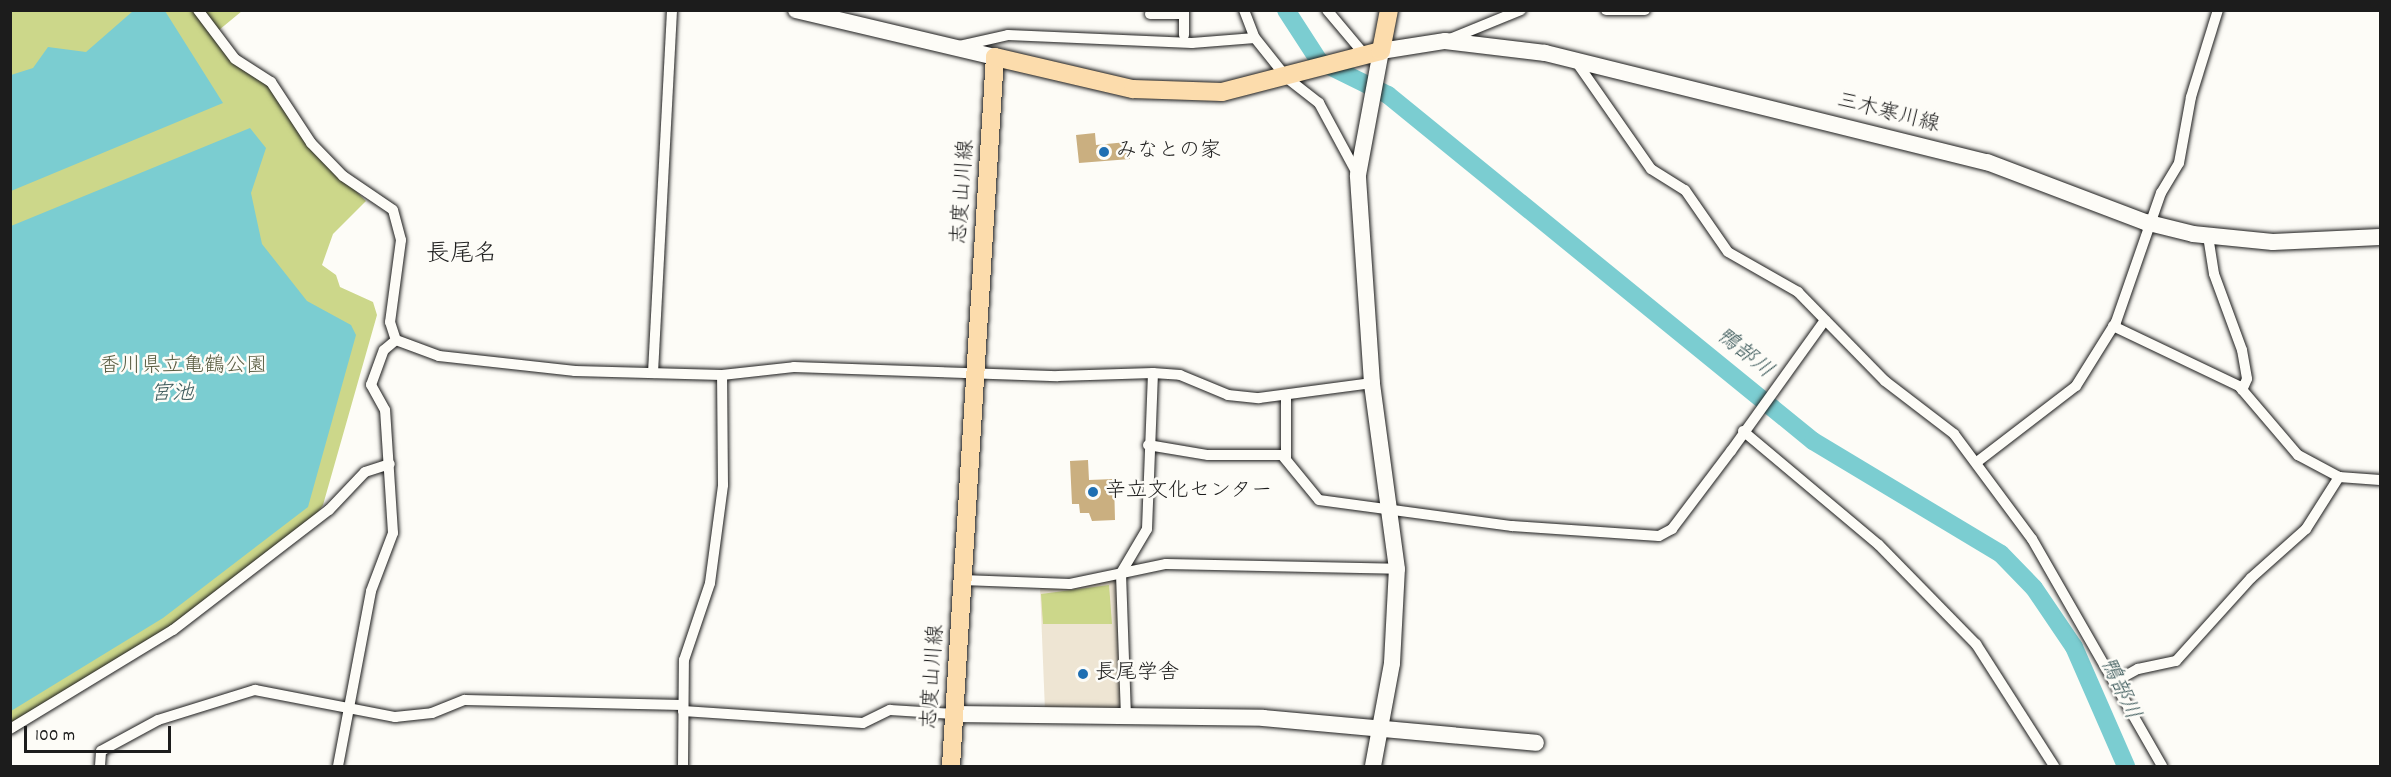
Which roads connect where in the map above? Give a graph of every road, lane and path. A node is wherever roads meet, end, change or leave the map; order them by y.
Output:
1 (198, 10) edge
2 (672, 10) edge
3 (796, 10) edge
4 (1244, 10) edge
5 (1327, 10) edge
6 (1389, 10) edge
7 (1521, 10) edge
8 (1606, 10) edge
9 (1646, 10) edge
10 (2218, 10) edge
11 (1184, 12) edge
12 (1150, 14) dead end
13 (834, 15) edge
14 (1184, 35) dead end
15 (1255, 38) junction
16 (1445, 41) junction
17 (955, 48) junction
18 (1368, 53) junction
19 (995, 57) junction
20 (1575, 60) junction
21 (1290, 78) junction
22 (1358, 175) junction
23 (2153, 224) junction
24 (2208, 236) junction
25 (2380, 237) edge
26 (1825, 320) junction
27 (2113, 326) junction
28 (396, 340) junction
29 (653, 372) junction
30 (1153, 373) junction
31 (975, 374) junction
32 (722, 375) junction
33 (1372, 383) junction
34 (2242, 390) junction
35 (1286, 395) junction
36 (1746, 427) junction
37 (1148, 445) junction
38 (1286, 459) junction
39 (1977, 462) junction
40 (390, 464) junction
41 (2339, 477) junction
42 (2380, 480) edge
43 (1392, 508) junction
44 (1397, 569) junction
45 (1121, 573) junction
46 (962, 580) junction
47 (2116, 681) junction
48 (682, 708) junction
49 (346, 710) junction
50 (954, 714) junction
51 (1126, 717) junction
52 (10, 729) edge
53 (1380, 730) junction
54 (1536, 743) dead end
55 (100, 766) edge
56 (338, 766) edge
57 (683, 766) edge
58 (951, 766) edge
59 (1373, 766) edge
60 (2054, 766) edge
61 (2163, 766) edge

1 - 28 street
2 - 29 street
3 - 13 street
4 - 15 street
5 - 18 street
6 - 18 main road
7 - 16 street
8 - 9 street
10 - 23 street
11 - 12 street
11 - 14 street
13 - 17 street
15 - 17 street
15 - 21 street
16 - 18 street, 三木寒川線
16 - 20 street, 三木寒川線
17 - 19 street
18 - 21 main road
18 - 22 street
19 - 21 main road
19 - 31 main road, 志度山川線
20 - 23 street, 三木寒川線
20 - 26 street
21 - 22 street
22 - 33 street
23 - 24 street, 三木寒川線
23 - 27 street
24 - 25 street, 三木寒川線
24 - 34 street
26 - 36 street
26 - 39 street
27 - 34 street
27 - 39 street
28 - 29 street
28 - 40 street
29 - 32 street
30 - 31 street
30 - 35 street
30 - 37 street
31 - 32 street
31 - 46 main road, 志度山川線
32 - 48 street
33 - 35 street
33 - 43 street
34 - 41 street
35 - 38 street
36 - 43 street
36 - 60 street
37 - 38 street
37 - 45 street
38 - 43 street
39 - 47 street
40 - 49 street
40 - 52 street
41 - 42 street
41 - 47 street
43 - 44 street
44 - 45 street
44 - 53 street
45 - 46 street
45 - 51 street
46 - 50 main road, 志度山川線
47 - 61 street
48 - 49 street
48 - 50 street
48 - 57 street
49 - 55 street
49 - 56 street
50 - 51 street
50 - 58 main road, 志度山川線
51 - 53 street
53 - 54 street
53 - 59 street

